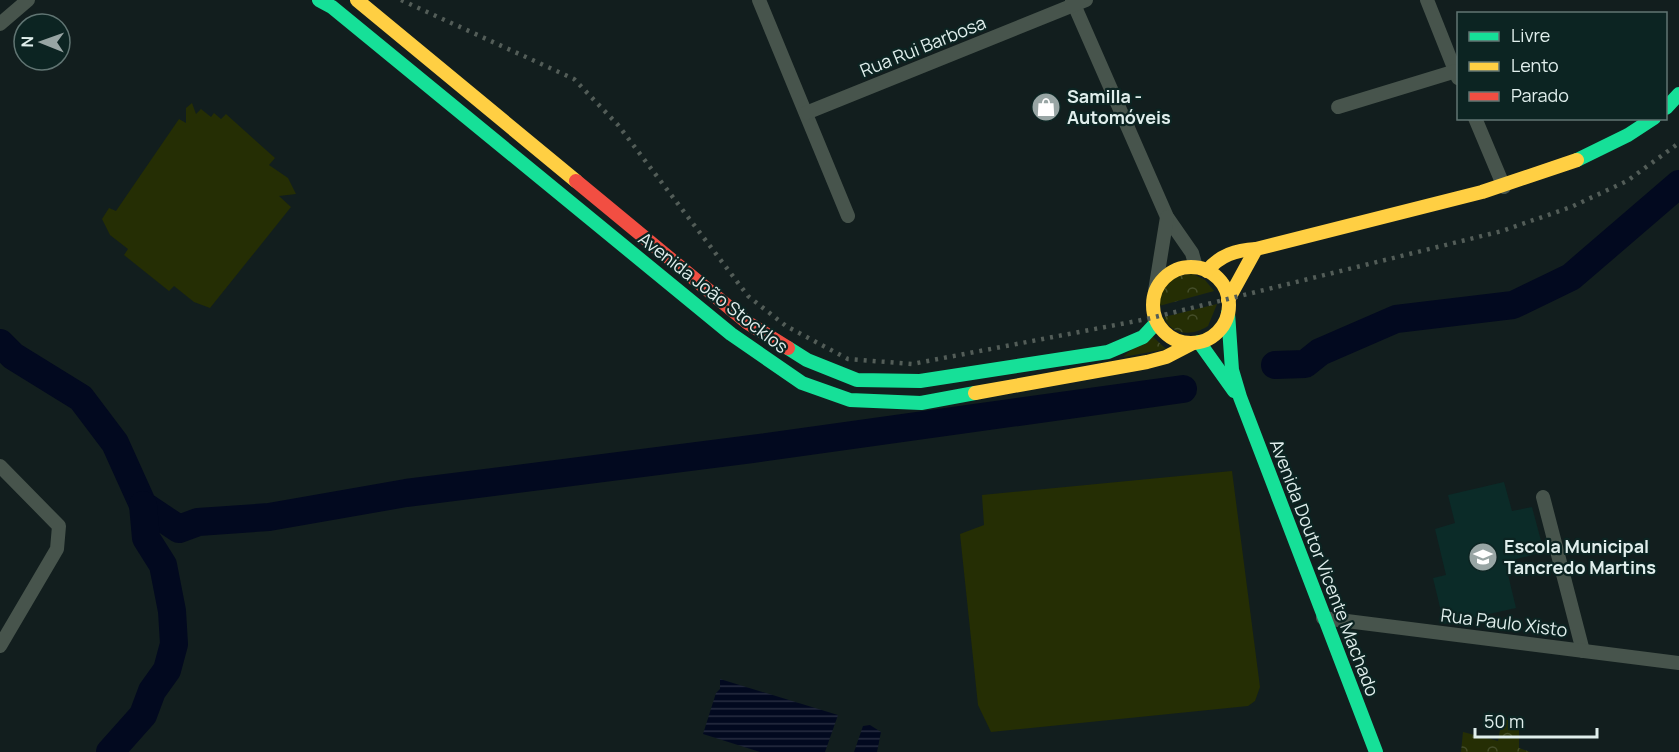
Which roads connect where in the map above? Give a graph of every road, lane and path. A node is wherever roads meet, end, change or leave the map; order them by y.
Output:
1 (28, 0) edge
2 (319, 0) edge
3 (357, 0) edge
4 (759, 0) edge
5 (1427, 0) edge
6 (1077, 2) edge
7 (0, 24) edge
8 (1457, 75) edge
9 (1679, 94) edge
10 (1667, 106) edge
11 (1338, 107) dead end
12 (806, 113) junction
13 (1476, 120) edge
14 (1651, 120) edge
15 (1504, 187) junction
16 (848, 216) dead end
17 (1167, 217) junction
18 (1256, 249) junction
19 (1202, 269) junction
20 (1155, 291) junction
21 (1228, 307) junction
22 (1157, 322) junction
23 (1196, 342) junction
24 (1240, 397) junction
25 (0, 466) edge
26 (1543, 497) dead end
27 (1323, 618) junction
28 (0, 646) edge
29 (1582, 651) junction
30 (1679, 663) edge
31 (1376, 752) edge

1 - 7 street
2 - 23 main road, Avenida João Stocklos
3 - 22 main road, Avenida João Stocklos
4 - 12 street
5 - 8 street
6 - 12 street, Rua Rui Barbosa
6 - 17 street
8 - 11 street
9 - 10 main road
12 - 16 street
13 - 15 street
14 - 15 main road
15 - 18 main road
17 - 19 street
17 - 20 street
18 - 19 main road
18 - 21 main road
19 - 20 main road
19 - 21 main road
20 - 22 main road
21 - 23 main road
21 - 24 main road, Avenida Doutor Vicente Machado
22 - 23 main road
23 - 24 main road, Avenida Doutor Vicente Machado
24 - 27 main road, Avenida Doutor Vicente Machado
25 - 28 street
26 - 29 street
27 - 29 street, Rua Paulo Xisto
27 - 31 main road, Avenida Doutor Vicente Machado
29 - 30 street, Rua Paulo Xisto

